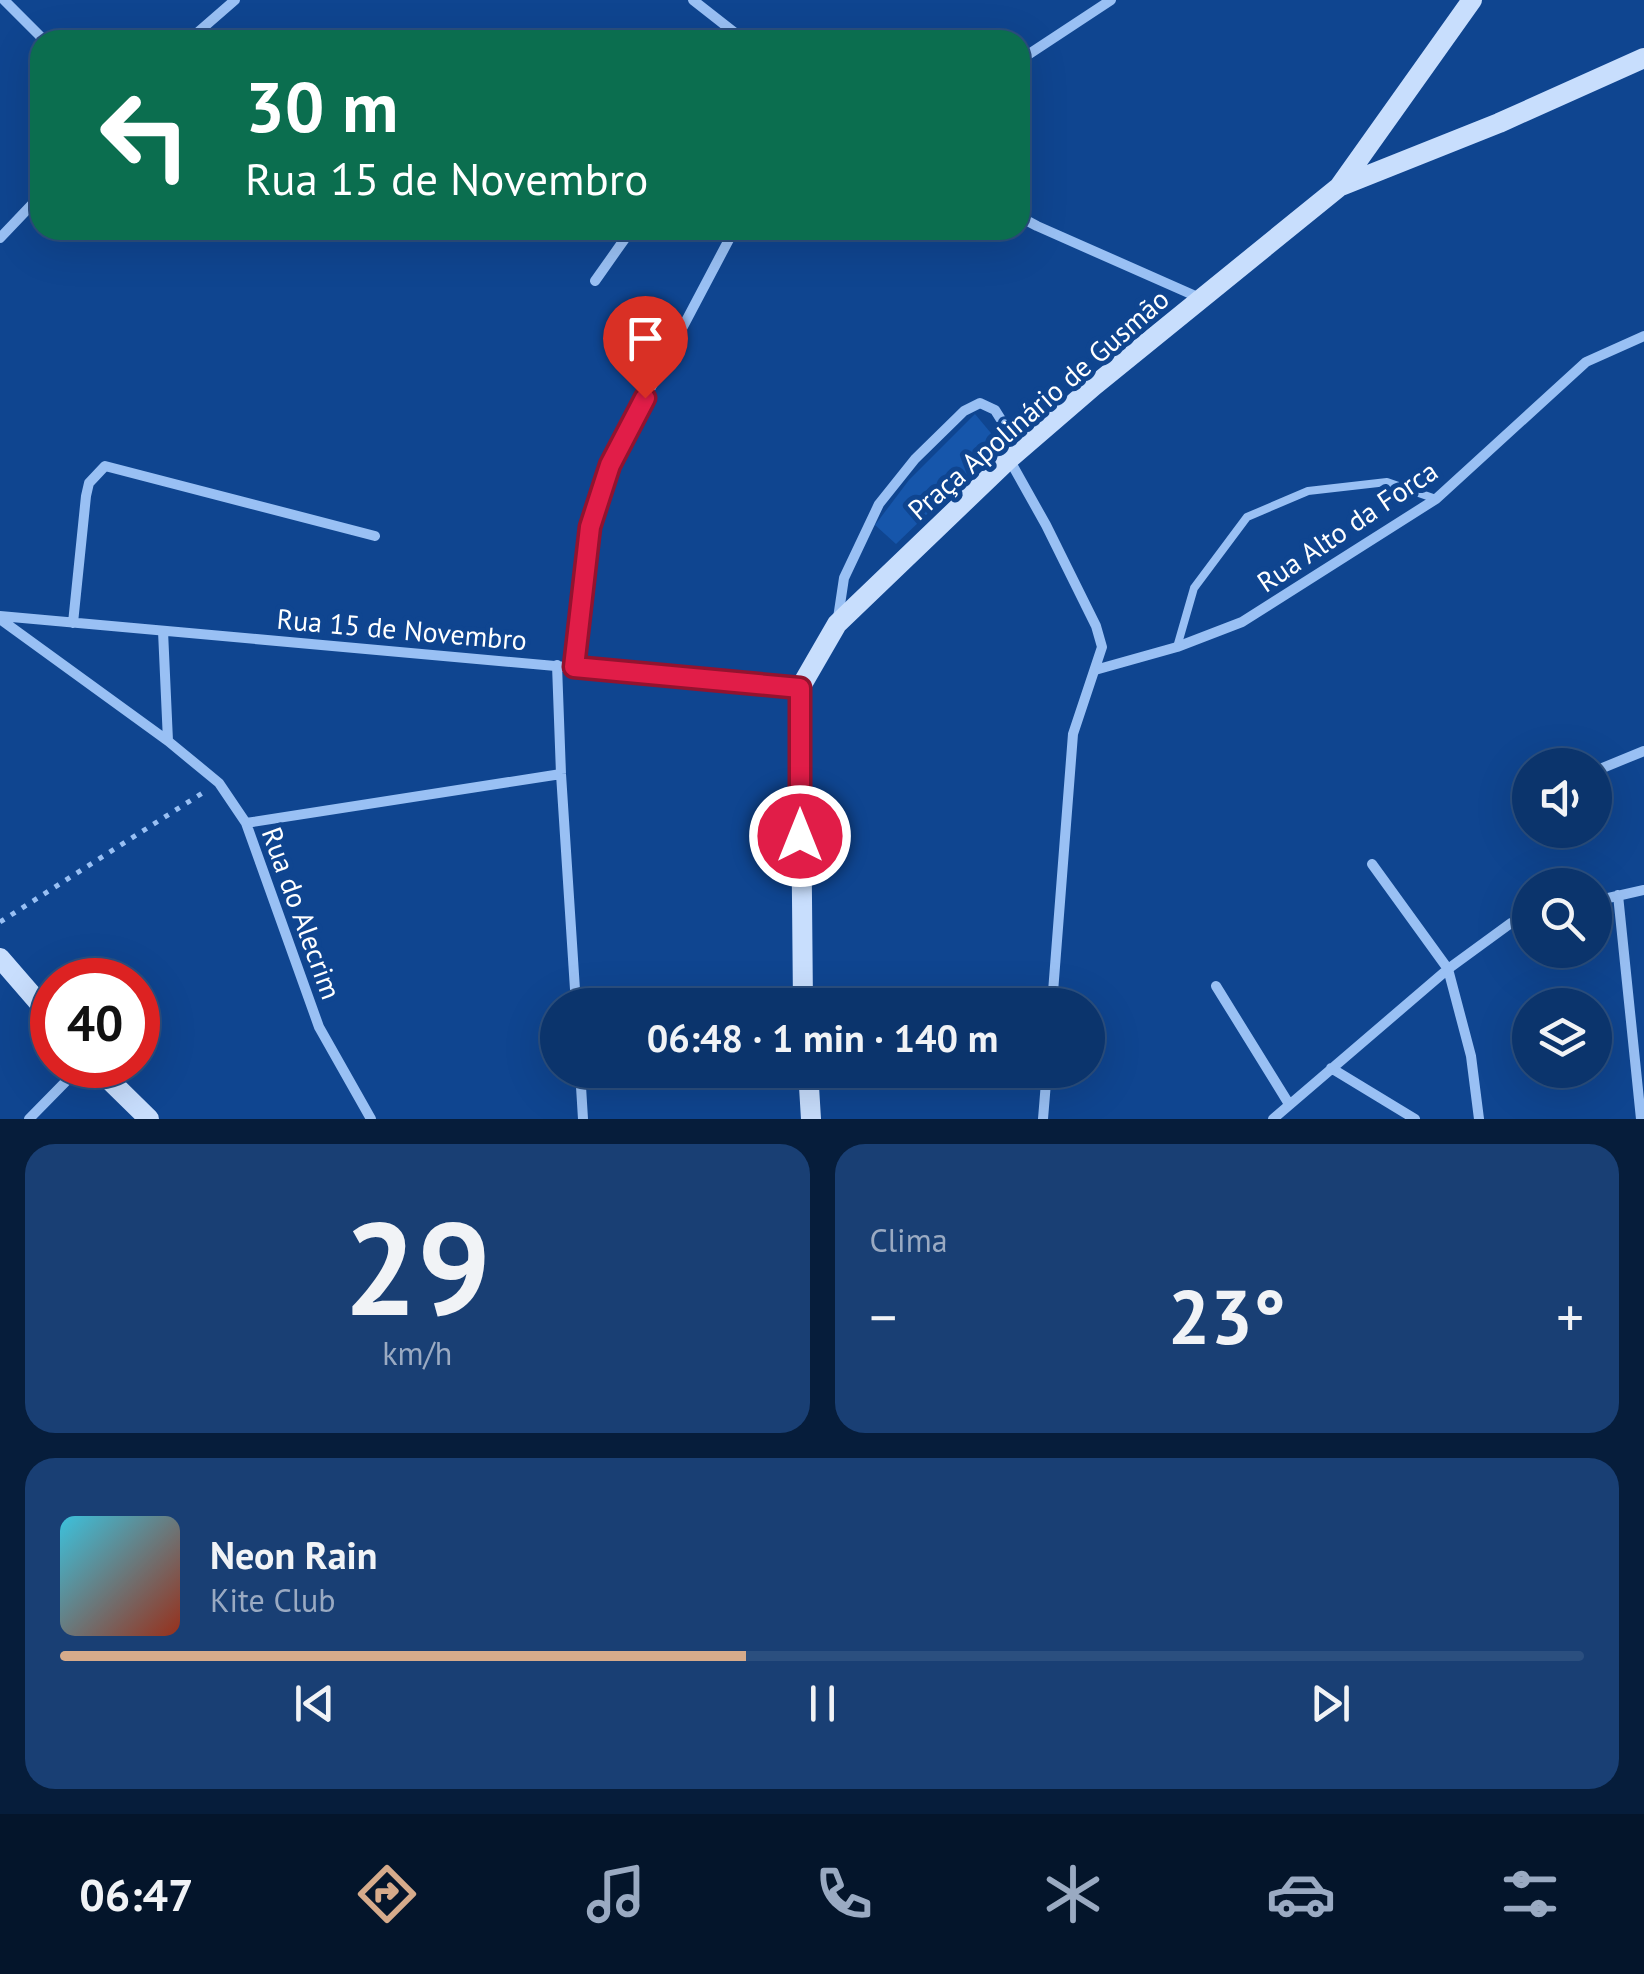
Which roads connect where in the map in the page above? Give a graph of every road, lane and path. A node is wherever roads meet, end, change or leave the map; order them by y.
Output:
1 (4, 0) edge
2 (235, 0) edge
3 (694, 0) edge
4 (1110, 0) edge
5 (1472, 0) edge
6 (34, 30) edge
7 (200, 30) edge
8 (732, 30) edge
9 (1030, 53) edge
10 (1644, 58) edge
11 (1339, 187) junction
12 (30, 206) edge
13 (1030, 222) edge
14 (0, 238) edge
15 (624, 240) edge
16 (729, 240) edge
17 (595, 281) dead end
18 (1201, 298) junction
19 (1644, 336) edge
20 (1009, 459) junction
21 (1436, 499) junction
22 (376, 536) dead end
23 (0, 617) edge
24 (73, 622) junction
25 (837, 624) junction
26 (162, 631) junction
27 (1177, 648) junction
28 (557, 666) junction
29 (574, 667) junction
30 (1094, 670) junction
31 (800, 688) junction
32 (168, 741) junction
33 (1644, 751) edge
34 (1612, 764) edge
35 (561, 774) junction
36 (218, 783) junction
37 (246, 823) junction
38 (1372, 864) dead end
39 (1644, 890) edge
40 (1618, 895) junction
41 (1612, 897) edge
42 (0, 922) edge
43 (1512, 923) edge
44 (0, 958) edge
45 (1448, 969) junction
46 (1216, 986) dead end
47 (575, 988) edge
48 (803, 988) edge
49 (1053, 988) edge
50 (30, 993) edge
51 (1331, 1068) junction
52 (59, 1088) edge
53 (117, 1088) edge
54 (581, 1088) edge
55 (809, 1088) edge
56 (1046, 1088) edge
57 (1289, 1104) junction
58 (29, 1119) edge
59 (148, 1119) edge
60 (371, 1119) edge
61 (583, 1119) edge
62 (811, 1119) edge
63 (1043, 1119) edge
64 (1273, 1119) edge
65 (1416, 1119) edge
66 (1480, 1119) edge
67 (1641, 1119) edge

1 - 6 street
2 - 7 street
3 - 8 street
4 - 9 street
5 - 11 street
10 - 11 street
11 - 18 street, Praça Apolinário de Gusmão
12 - 14 street
13 - 18 street
15 - 17 street
16 - 29 street
18 - 20 street, Praça Apolinário de Gusmão
19 - 21 street, Rua Alto da Forca
20 - 25 street, Praça Apolinário de Gusmão
20 - 25 street
20 - 30 street
21 - 27 street, Rua Alto da Forca
21 - 27 lane
22 - 24 street
23 - 24 street, Rua 15 de Novembro
23 - 32 street, Rua do Alecrim
24 - 26 street, Rua 15 de Novembro
25 - 31 street, Praça Apolinário de Gusmão
26 - 28 street, Rua 15 de Novembro
26 - 32 street
27 - 30 street, Rua Alto da Forca
28 - 29 street, Rua 15 de Novembro
28 - 35 street
29 - 31 street, Rua 15 de Novembro
30 - 49 street
31 - 48 street
32 - 36 street, Rua do Alecrim
33 - 34 street
35 - 37 street
35 - 47 street
36 - 37 street, Rua do Alecrim
36 - 42 path
37 - 60 street, Rua do Alecrim
38 - 45 street
39 - 40 street
40 - 41 street
40 - 67 street
43 - 45 street
44 - 50 street
45 - 51 street
45 - 66 street
46 - 57 street
51 - 57 street
51 - 65 street
52 - 58 street
53 - 59 street
54 - 61 street
55 - 62 street
56 - 63 street
57 - 64 street

